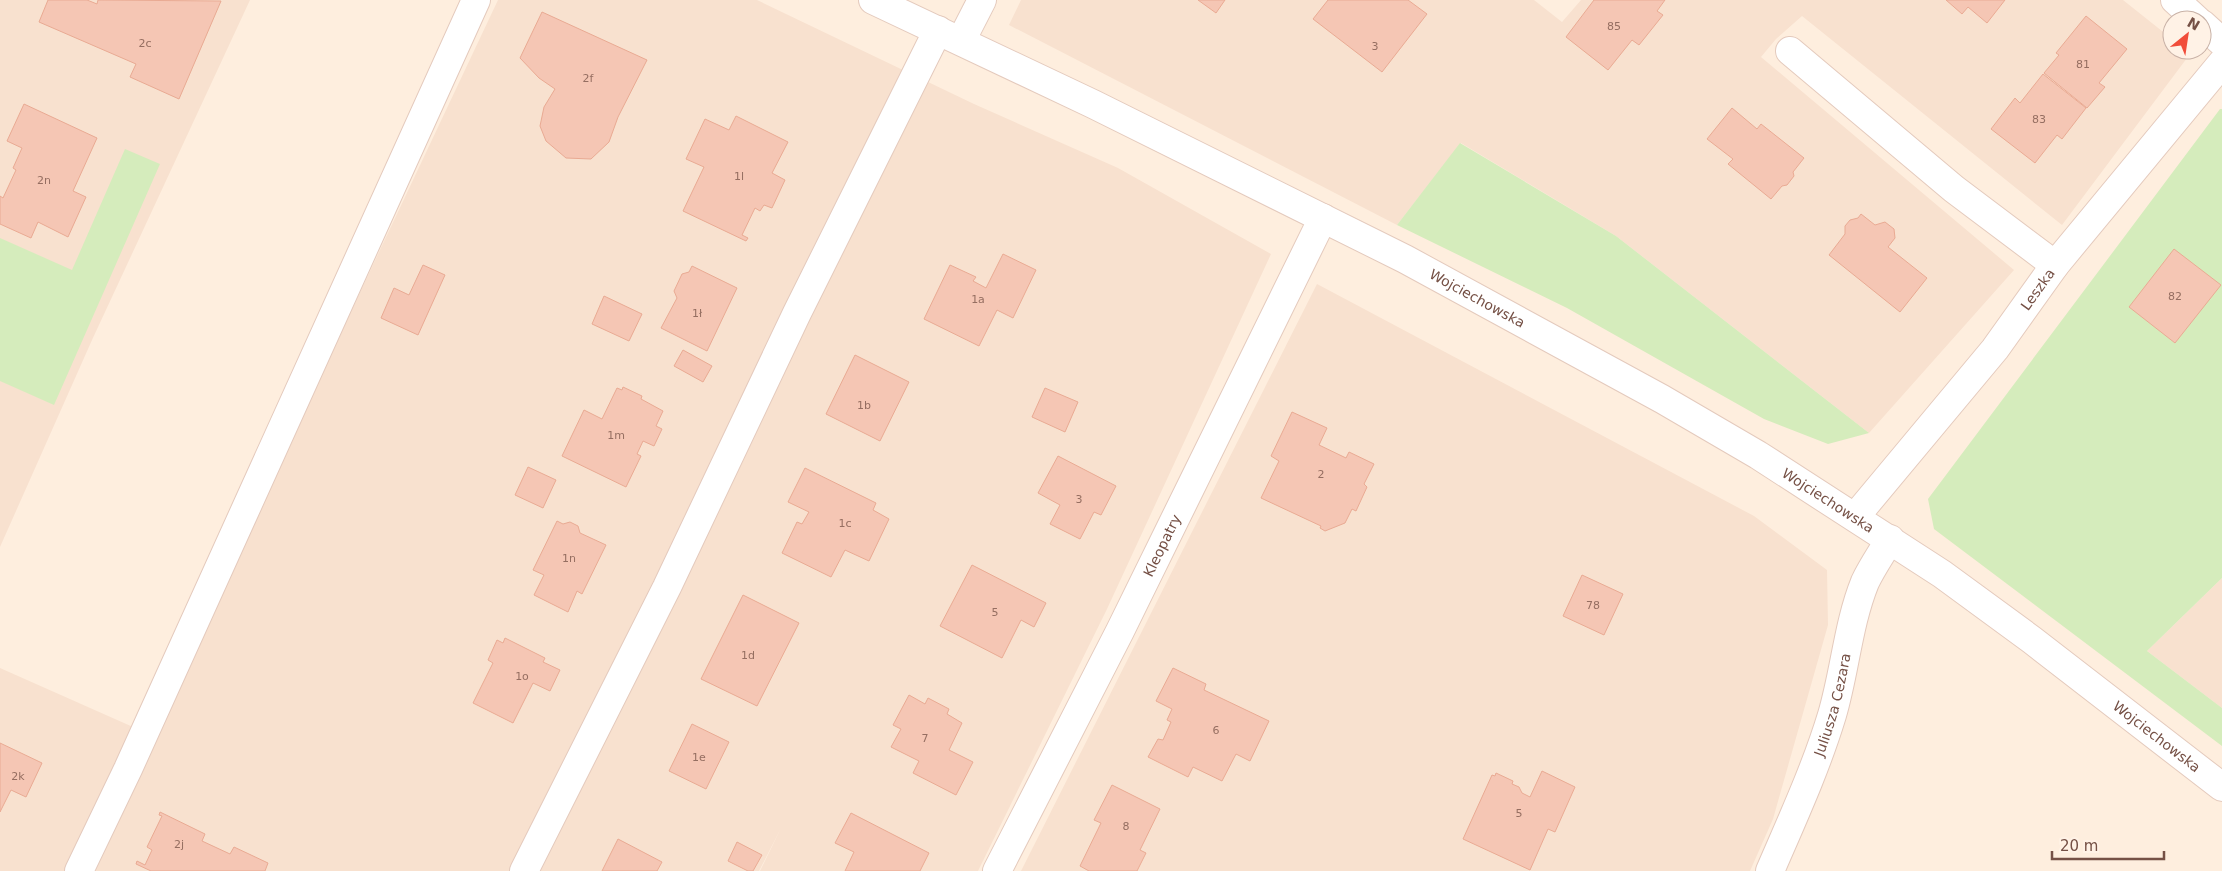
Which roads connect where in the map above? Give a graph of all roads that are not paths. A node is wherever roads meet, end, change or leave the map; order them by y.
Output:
1 (476, 0) edge
2 (873, 0) edge
3 (982, 0) edge
4 (2175, 0) edge
5 (2186, 10) edge
6 (2212, 33) edge
7 (950, 36) junction
8 (2222, 42) edge
9 (1790, 51) dead end
10 (2222, 63) edge
11 (1323, 218) junction
12 (2055, 265) junction
13 (1855, 516) junction
14 (1890, 539) junction
15 (2222, 787) edge
16 (79, 871) edge
17 (524, 871) edge
18 (997, 871) edge
19 (1770, 871) edge

1 - 16 street
2 - 7 street, Wojciechowska
3 - 7 street
4 - 5 street
6 - 8 street
7 - 11 street, Wojciechowska
7 - 17 street
9 - 12 street
10 - 12 street, Leszka
11 - 13 street, Wojciechowska
11 - 18 street, Kleopatry
12 - 13 street, Leszka
13 - 14 street, Wojciechowska
14 - 15 street, Wojciechowska
14 - 19 street, Juliusza Cezara

